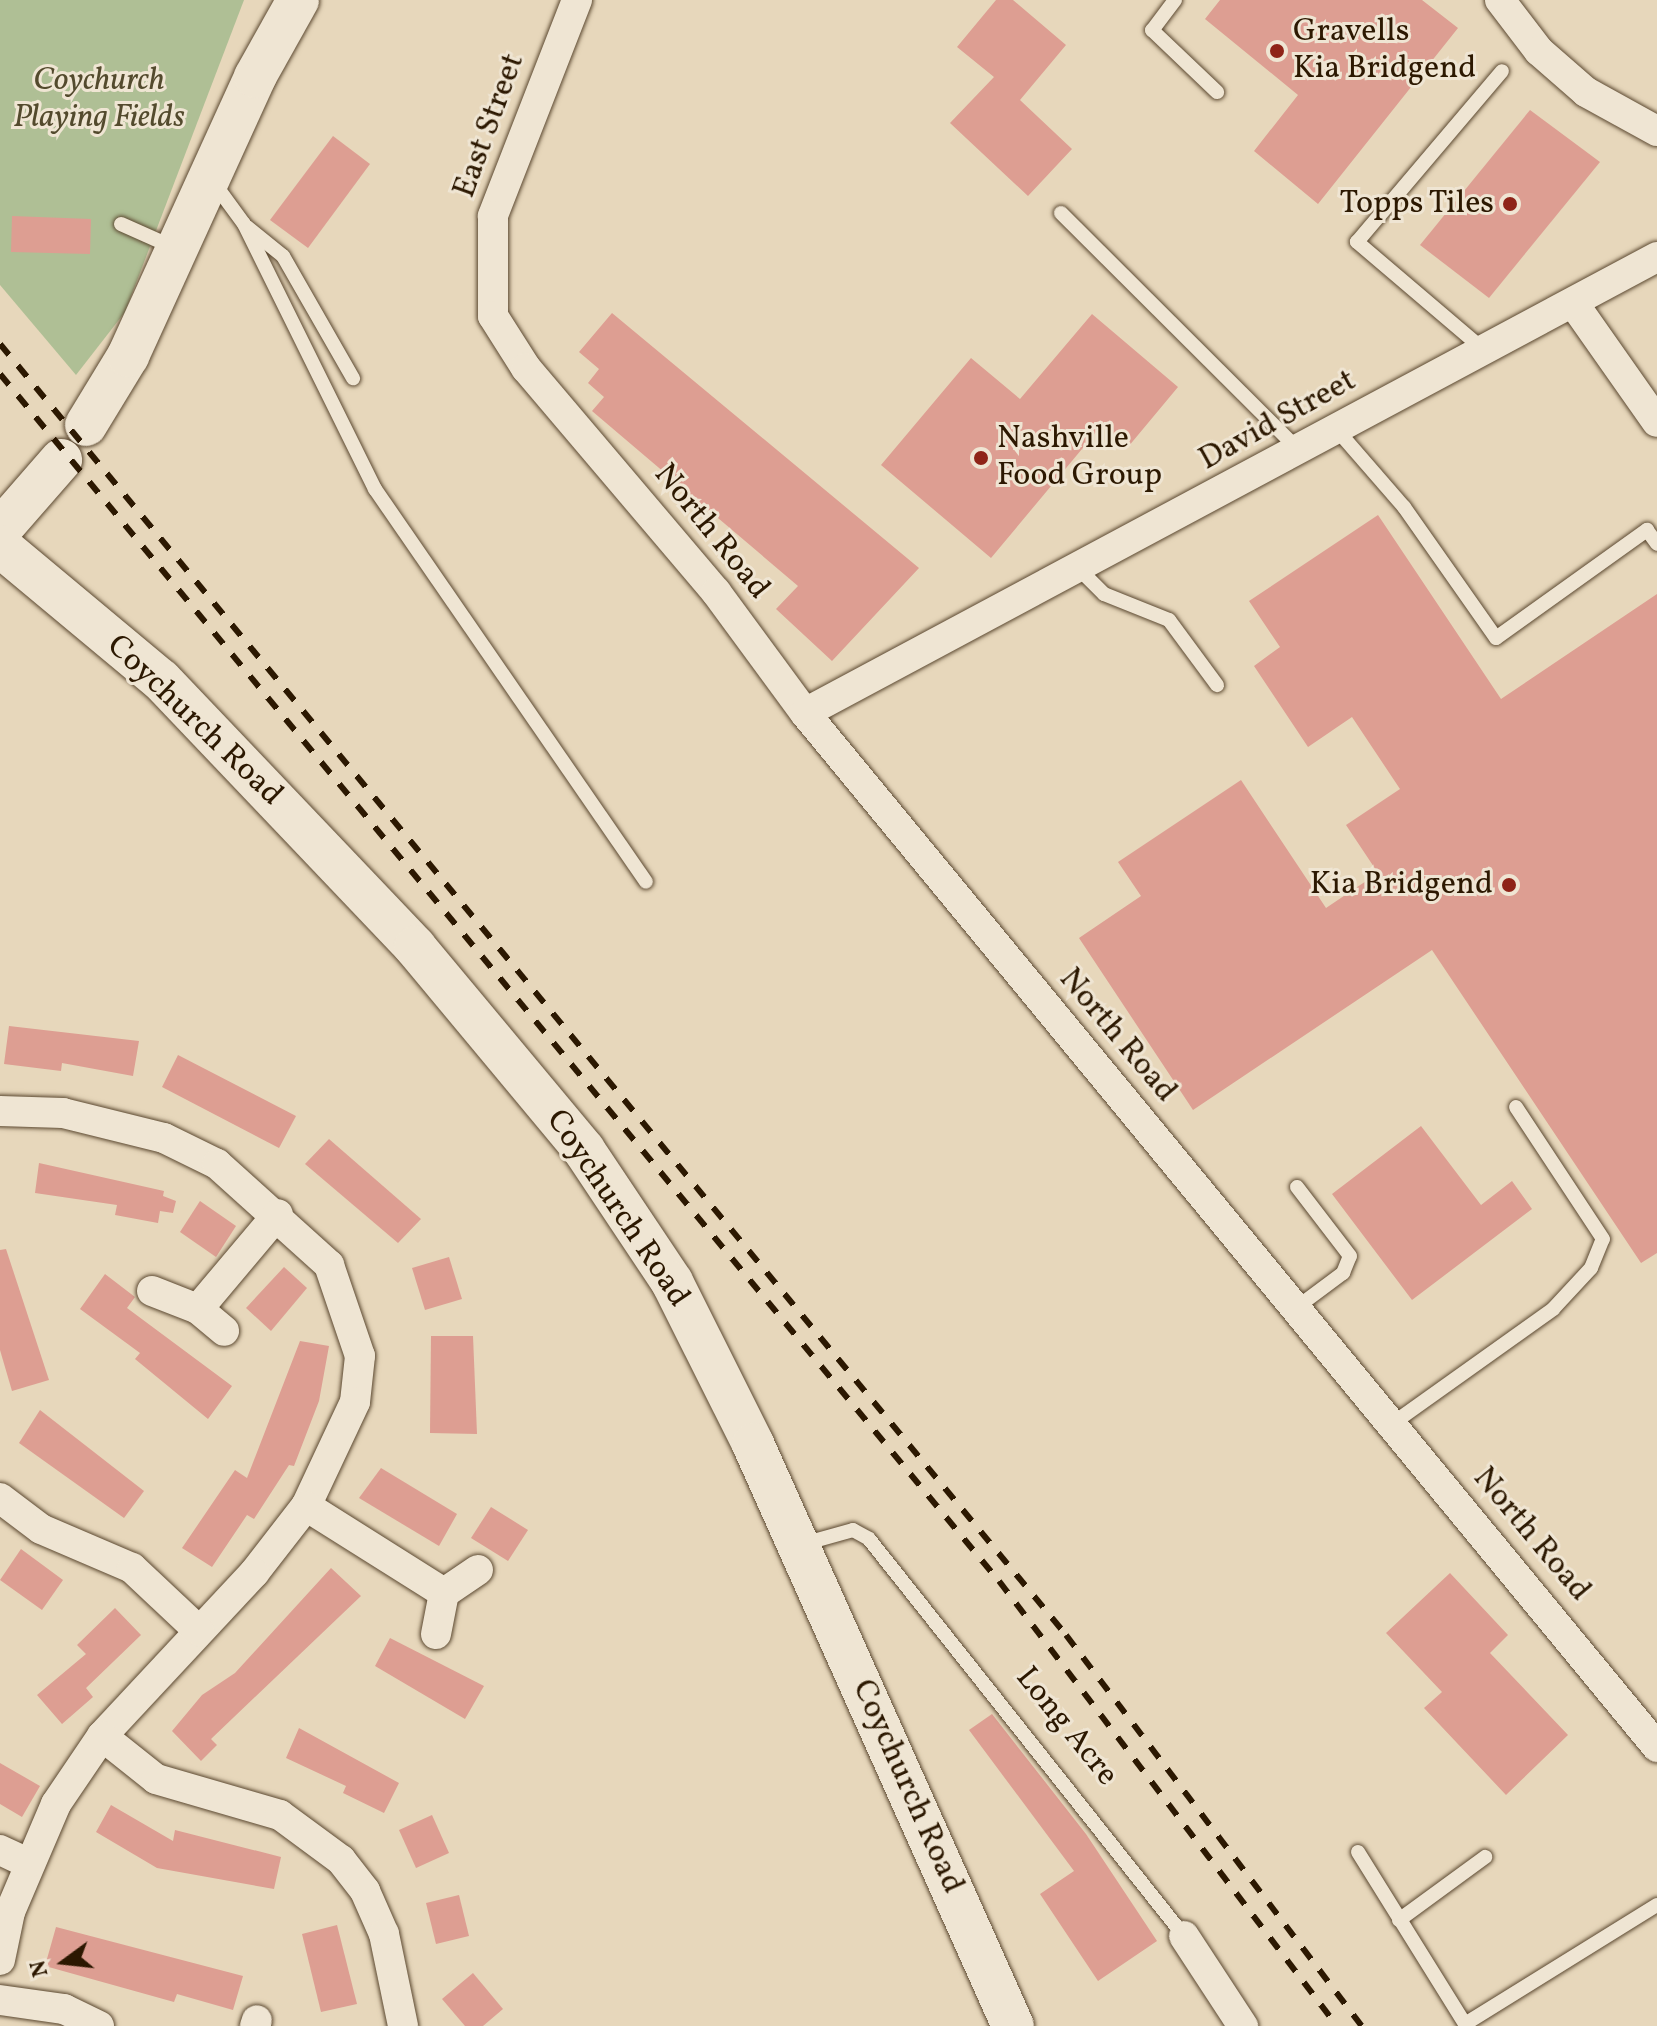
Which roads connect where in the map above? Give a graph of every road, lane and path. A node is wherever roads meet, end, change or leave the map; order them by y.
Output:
1 (298, 0) edge
2 (577, 0) edge
3 (1175, 0) edge
4 (1504, 2) edge
5 (1502, 71) dead end
6 (1217, 92) dead end
7 (1657, 131) edge
8 (212, 179) junction
9 (1061, 213) dead end
10 (121, 224) dead end
11 (244, 224) junction
12 (179, 250) junction
13 (1657, 257) edge
14 (1574, 304) junction
15 (1484, 350) junction
16 (526, 368) joint
17 (353, 378) dead end
18 (1657, 422) edge
19 (86, 425) dead end
20 (1337, 430) junction
21 (1300, 450) junction
22 (61, 460) dead end
23 (0, 530) edge
24 (1657, 544) edge
25 (0, 546) edge
26 (1080, 570) junction
27 (1217, 685) dead end
28 (805, 713) junction
29 (646, 882) dead end
30 (1516, 1107) dead end
31 (0, 1111) edge
32 (1297, 1187) dead end
33 (278, 1214) junction
34 (152, 1291) dead end
35 (1296, 1308) junction
36 (198, 1309) junction
37 (224, 1331) dead end
38 (1392, 1424) junction
39 (0, 1498) edge
40 (306, 1506) junction
41 (799, 1546) junction
42 (478, 1570) dead end
43 (444, 1593) junction
44 (199, 1631) junction
45 (436, 1634) dead end
46 (102, 1736) junction
47 (1657, 1747) edge
48 (0, 1850) edge
49 (1358, 1852) dead end
50 (1485, 1857) dead end
51 (28, 1863) junction
52 (1657, 1905) edge
53 (1399, 1920) junction
54 (1184, 1936) joint
55 (0, 1960) edge
56 (0, 2000) edge
57 (99, 2026) edge
58 (403, 2026) edge
59 (1013, 2026) edge
60 (1243, 2026) edge

1 - 8 main road
2 - 16 street, East Street
3 - 6 lane
4 - 7 street
5 - 15 lane
8 - 11 lane
8 - 12 main road
9 - 21 lane
10 - 12 lane
11 - 17 lane
11 - 29 lane
12 - 19 main road
13 - 14 street, David Street
14 - 15 street, David Street
14 - 18 street
15 - 20 street, David Street
16 - 28 street, North Road
20 - 21 street, David Street
20 - 24 lane
21 - 26 street, David Street
22 - 23 main road
25 - 41 main road, Coychurch Road
26 - 27 lane
26 - 28 street, David Street
28 - 35 street, North Road
30 - 38 lane
31 - 33 street
32 - 35 lane
33 - 36 street
33 - 40 street
34 - 36 street
35 - 38 street, North Road
36 - 37 street
38 - 47 street, North Road
39 - 44 street
40 - 43 street
40 - 44 street
41 - 54 lane, Long Acre
41 - 59 main road, Coychurch Road
42 - 43 street
43 - 45 street
44 - 46 street
46 - 51 street
46 - 58 street
48 - 51 street
49 - 53 lane
50 - 53 lane
51 - 55 street
52 - 53 lane
54 - 60 street, Long Acre
56 - 57 street

